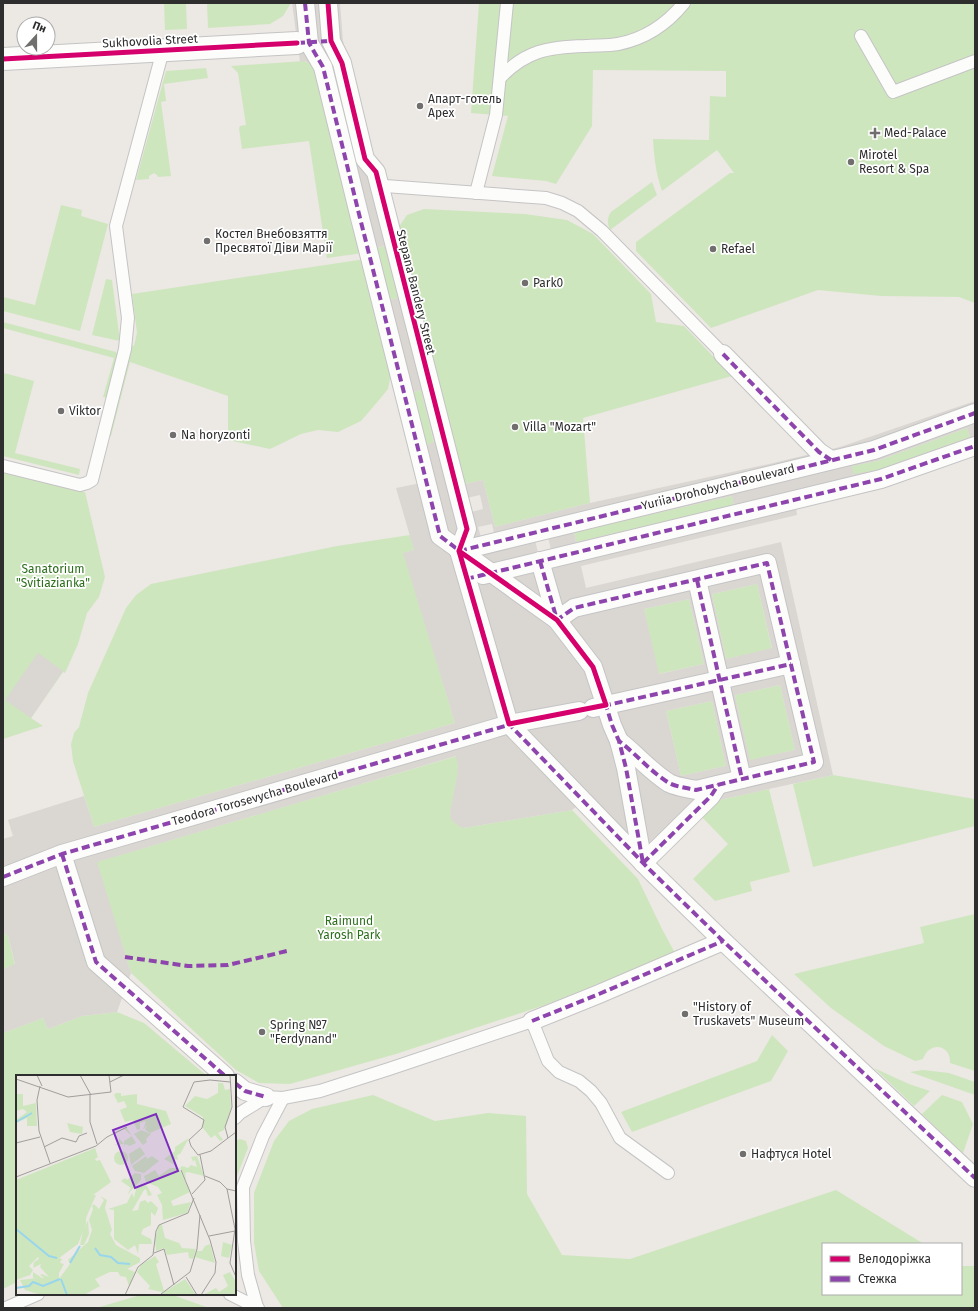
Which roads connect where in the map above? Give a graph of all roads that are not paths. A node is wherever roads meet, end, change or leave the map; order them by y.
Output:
1 (305, 3) edge
2 (328, 3) edge
3 (507, 3) edge
4 (684, 3) edge
5 (861, 36) dead end
6 (331, 42) junction
7 (303, 43) junction
8 (163, 50) junction
9 (3, 59) edge
10 (975, 61) edge
11 (500, 78) junction
12 (382, 185) junction
13 (476, 193) junction
14 (723, 354) joint
15 (975, 414) edge
16 (975, 446) edge
17 (831, 460) junction
18 (3, 466) edge
19 (459, 551) junction
20 (540, 561) junction
21 (490, 573) junction
22 (466, 579) junction
23 (697, 580) junction
24 (557, 620) junction
25 (791, 664) junction
26 (719, 680) junction
27 (593, 708) junction
28 (509, 724) junction
29 (619, 741) junction
30 (742, 779) junction
31 (718, 785) junction
32 (62, 854) junction
33 (643, 863) junction
34 (3, 877) edge
35 (723, 941) junction
36 (532, 1021) junction
37 (224, 1075) edge
38 (236, 1084) edge
39 (275, 1098) junction
40 (236, 1117) edge
41 (668, 1173) dead end
42 (975, 1178) edge
43 (239, 1190) edge
44 (36, 1295) edge
45 (232, 1295) edge
46 (257, 1307) edge
47 (6, 1308) edge

1 - 7 street
2 - 6 street
3 - 11 lane
4 - 11 lane
5 - 10 lane
6 - 7 street, Sukhovolia Street
6 - 12 street, Stepana Bandery Street
7 - 8 street, Sukhovolia Street
7 - 19 street
8 - 9 street, Sukhovolia Street
8 - 18 lane
11 - 13 lane
12 - 13 lane
12 - 19 street, Stepana Bandery Street
13 - 14 lane
14 - 17 street
15 - 17 street, Yuriia Drohobycha Boulevard
16 - 20 street
17 - 19 street, Yuriia Drohobycha Boulevard
19 - 21 street
19 - 22 street
20 - 21 street
20 - 24 street
21 - 22 street
21 - 24 street
22 - 28 street
23 - 24 street
23 - 25 street
23 - 26 street
24 - 27 street
25 - 26 street, Teodora Torosevycha Boulevard
25 - 30 street
26 - 27 street, Teodora Torosevycha Boulevard
26 - 30 street
27 - 28 street, Teodora Torosevycha Boulevard
27 - 29 street
28 - 32 street, Teodora Torosevycha Boulevard
28 - 33 street
29 - 31 street
29 - 33 street
30 - 31 street
31 - 33 street
32 - 34 street, Teodora Torosevycha Boulevard
32 - 37 street
33 - 35 street
35 - 36 street
35 - 42 street
36 - 39 lane
36 - 41 lane
38 - 39 street
39 - 40 lane
39 - 43 lane
43 - 46 lane
44 - 47 lane
45 - 46 lane

